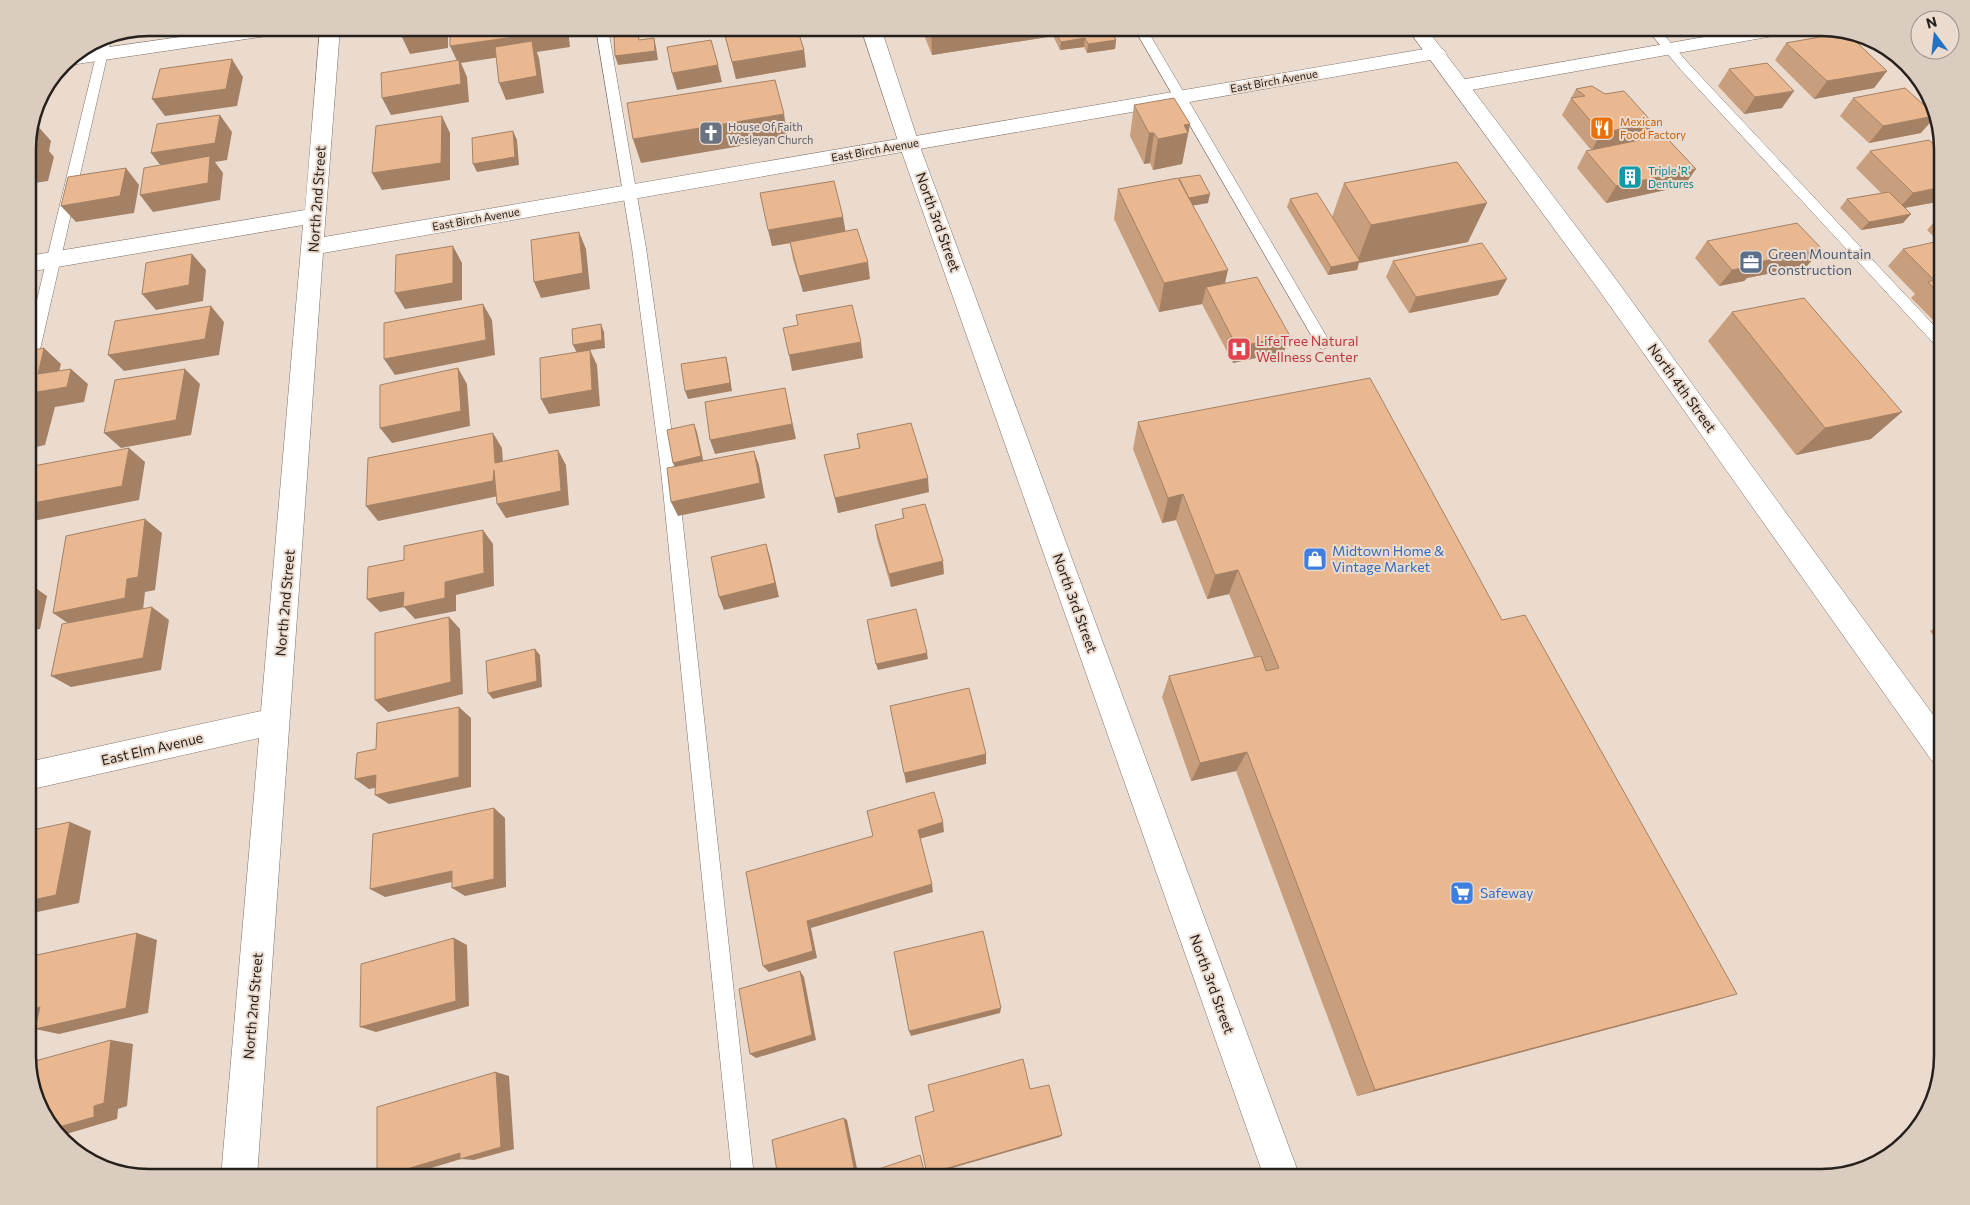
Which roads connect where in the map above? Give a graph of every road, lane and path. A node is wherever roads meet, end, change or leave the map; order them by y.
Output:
1 (198, 36) edge
2 (329, 36) edge
3 (603, 36) edge
4 (874, 36) edge
5 (1145, 36) edge
6 (1423, 36) edge
7 (1659, 36) edge
8 (1738, 36) edge
9 (106, 45) edge
10 (1670, 48) junction
11 (1436, 53) junction
12 (1460, 86) junction
13 (1180, 97) junction
14 (909, 144) junction
15 (630, 192) junction
16 (315, 216) junction
17 (313, 247) junction
18 (54, 260) junction
19 (36, 263) edge
20 (36, 334) edge
21 (1934, 334) edge
22 (1323, 343) dead end
23 (276, 721) junction
24 (1934, 740) edge
25 (36, 774) edge
26 (240, 1169) edge
27 (742, 1169) edge
28 (1279, 1169) edge

1 - 9 street
2 - 16 street, North 2nd Street
3 - 15 lane
4 - 14 street, North 3rd Street
5 - 13 lane
6 - 11 street, North 4th Street
7 - 10 lane
8 - 10 street
9 - 18 lane
10 - 12 street
10 - 21 lane
11 - 12 street, North 4th Street
11 - 13 street, East Birch Avenue
12 - 24 street, North 4th Street
13 - 14 street, East Birch Avenue
13 - 22 lane
14 - 15 street, East Birch Avenue
14 - 28 street, North 3rd Street
15 - 17 street, East Birch Avenue
15 - 27 lane
16 - 17 street, North 2nd Street
16 - 18 street
17 - 23 street, North 2nd Street
18 - 19 street
18 - 20 lane
23 - 25 street, East Elm Avenue
23 - 26 street, North 2nd Street

